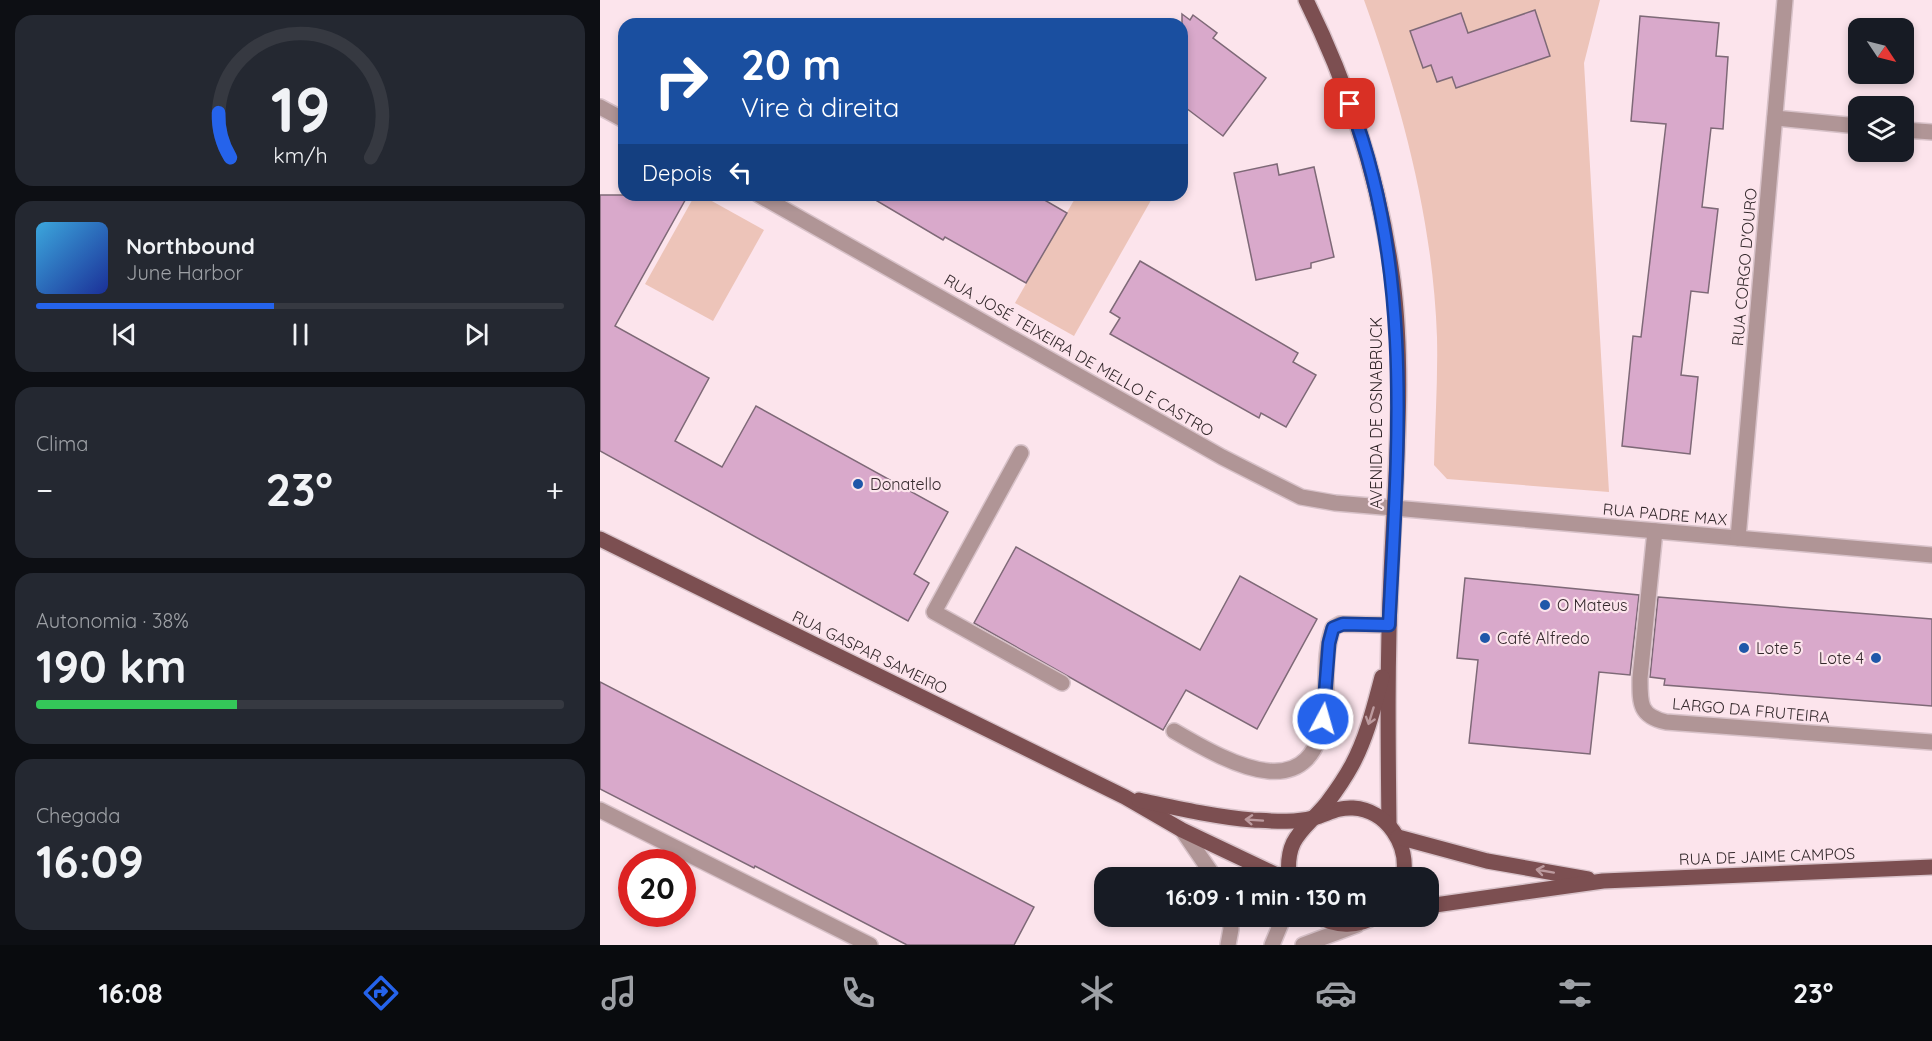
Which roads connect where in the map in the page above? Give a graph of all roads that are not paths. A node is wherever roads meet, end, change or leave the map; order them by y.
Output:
1 (1306, 0) edge
2 (1785, 0) edge
3 (600, 107) edge
4 (618, 117) edge
5 (1775, 118) junction
6 (1848, 125) edge
7 (1914, 131) edge
8 (1932, 132) edge
9 (770, 201) edge
10 (1021, 453) dead end
11 (1394, 508) junction
12 (1655, 531) junction
13 (1738, 538) junction
14 (600, 539) edge
15 (1932, 555) edge
16 (1389, 625) junction
17 (1388, 660) junction
18 (1062, 683) dead end
19 (1174, 731) dead end
20 (1932, 742) edge
21 (1125, 797) junction
22 (600, 810) edge
23 (1312, 818) junction
24 (1182, 830) junction
25 (1393, 831) junction
26 (1207, 867) edge
27 (1260, 867) edge
28 (1288, 867) edge
29 (1405, 867) edge
30 (1932, 867) edge
31 (1603, 881) junction
32 (1439, 904) edge
33 (1231, 927) edge
34 (1279, 927) edge
35 (1350, 927) edge
36 (870, 945) edge
37 (1227, 945) edge
38 (1272, 945) edge
39 (1303, 945) edge

1 - 11 main road, AVENIDA DE OSNABRUCK
2 - 5 street, RUA CORGO D'OURO
3 - 4 street
5 - 6 street
5 - 13 street, RUA CORGO D'OURO
7 - 8 street
9 - 11 street, RUA JOSÉ TEIXEIRA DE MELLO E CASTRO
10 - 18 street
11 - 12 street, RUA PADRE MAX
11 - 16 main road, AVENIDA DE OSNABRUCK
12 - 13 street, RUA PADRE MAX
12 - 20 street, LARGO DA FRUTEIRA
13 - 15 street, RUA PADRE MAX
14 - 21 main road, RUA GASPAR SAMEIRO
16 - 17 main road, AVENIDA DE OSNABRUCK
16 - 19 street
17 -> 23 main road
17 - 25 main road
23 -> 21 main road
21 - 24 main road
22 - 36 street
23 - 25 main road
23 - 28 main road
24 - 26 street
24 - 27 main road
25 - 29 main road
31 -> 25 main road
30 - 31 main road, RUA DE JAIME CAMPOS
31 - 32 main road
33 - 37 street
34 - 38 street
35 - 39 street

